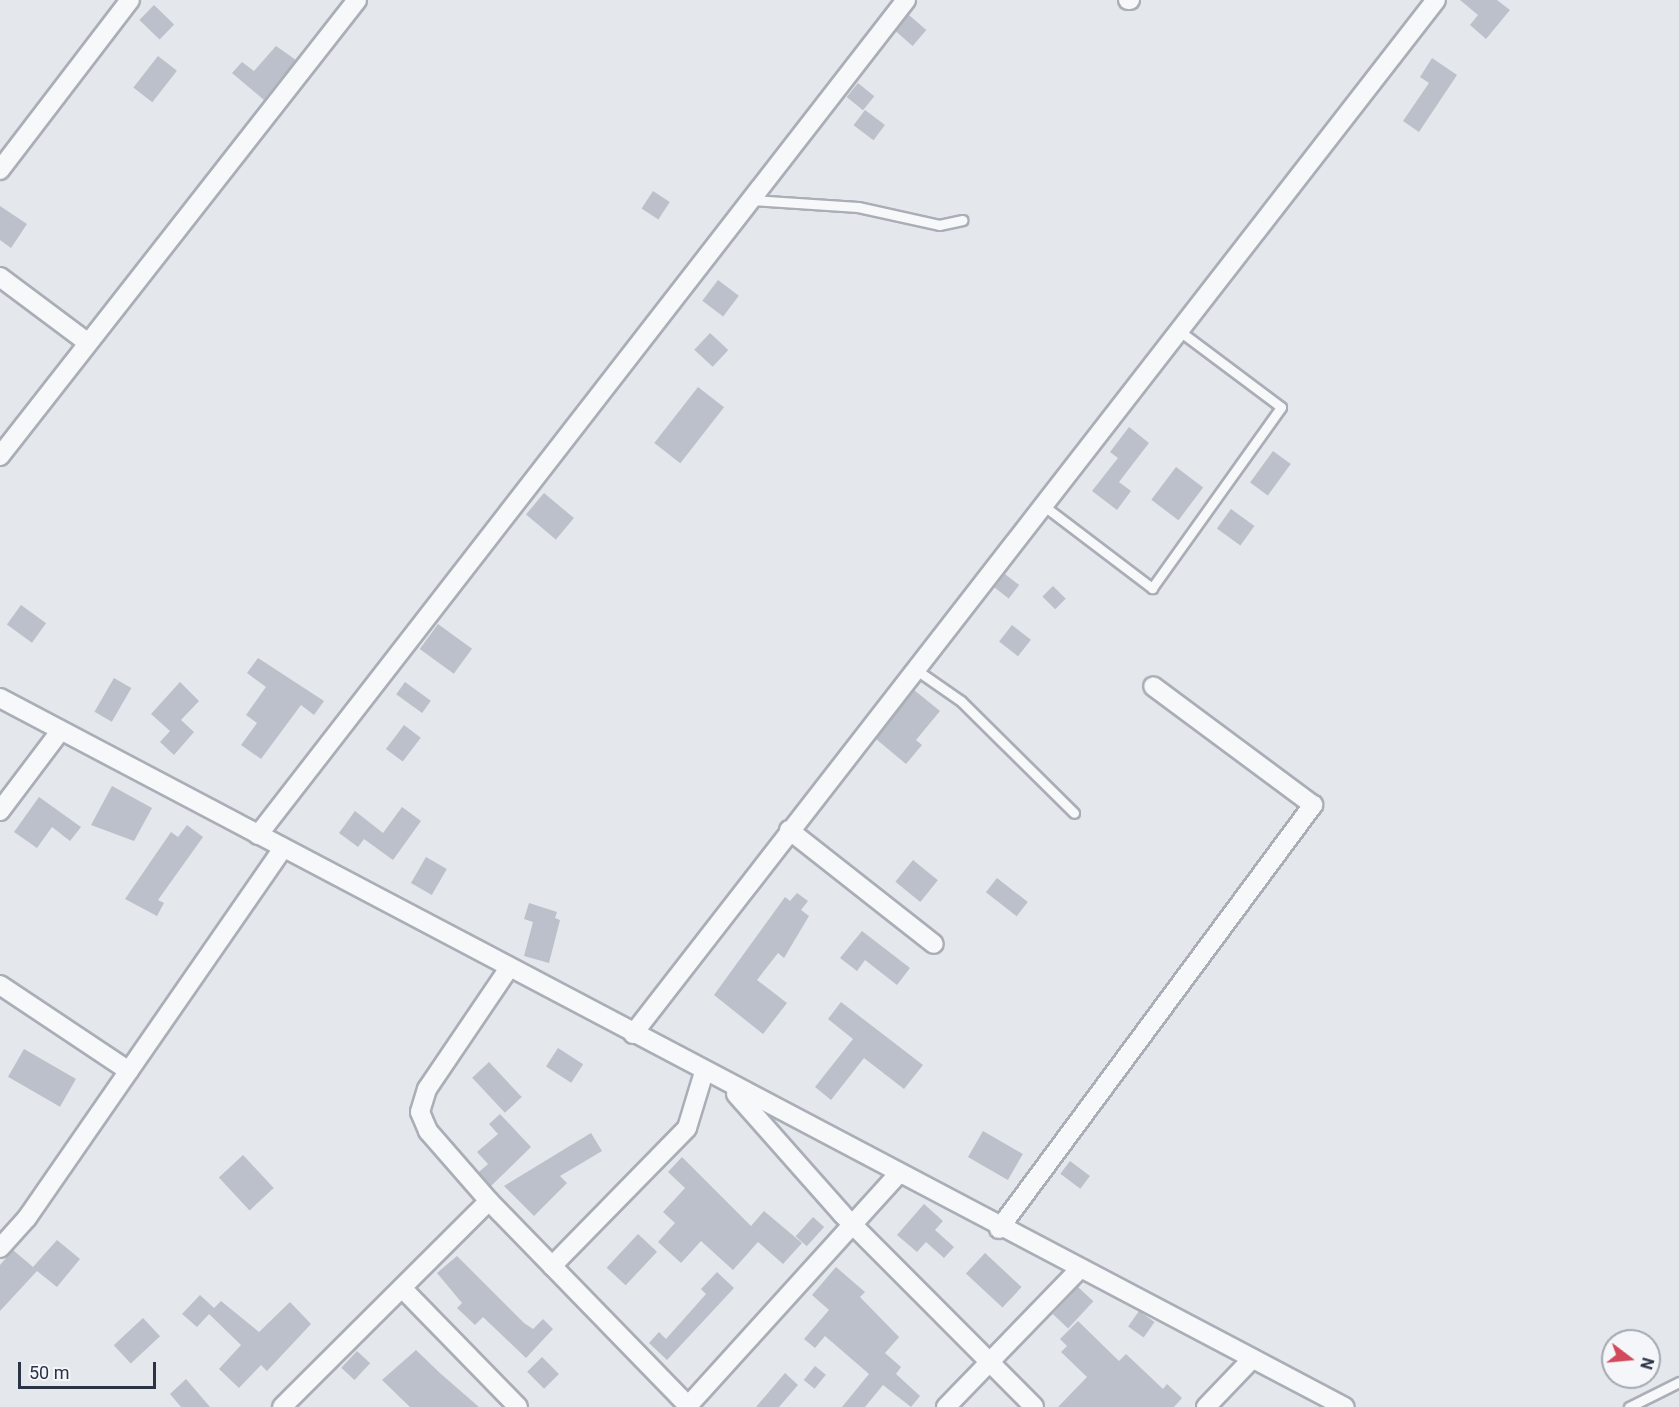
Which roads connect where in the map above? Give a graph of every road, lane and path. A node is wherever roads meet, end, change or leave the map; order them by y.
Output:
1 (130, 0) edge
2 (357, 0) edge
3 (906, 0) edge
4 (1436, 0) edge
5 (0, 170) edge
6 (749, 200) junction
7 (962, 220) dead end
8 (0, 277) edge
9 (1178, 330) junction
10 (87, 342) junction
11 (0, 456) edge
12 (1044, 506) junction
13 (915, 669) junction
14 (1153, 686) dead end
15 (0, 698) edge
16 (60, 730) junction
17 (0, 811) edge
18 (1074, 813) dead end
19 (789, 830) junction
20 (258, 835) junction
21 (283, 848) junction
22 (934, 944) dead end
23 (509, 968) junction
24 (0, 985) edge
25 (633, 1034) junction
26 (129, 1071) junction
27 (704, 1072) junction
28 (726, 1084) junction
29 (897, 1175) junction
30 (489, 1201) junction
31 (854, 1226) junction
32 (999, 1229) junction
33 (0, 1248) edge
34 (552, 1266) junction
35 (1078, 1271) junction
36 (402, 1288) junction
37 (1251, 1359) junction
38 (989, 1362) junction
39 (1679, 1382) edge
40 (282, 1407) edge
41 (518, 1407) edge
42 (688, 1407) edge
43 (946, 1407) edge
44 (1034, 1407) edge
45 (1206, 1407) edge
46 (1345, 1407) edge
47 (1629, 1407) edge

1 - 5 street
2 - 10 street
3 - 6 street
4 - 9 street
6 - 7 lane
6 - 20 street
8 - 10 street
9 - 12 street
9 - 12 lane
10 - 11 street
12 - 13 street
13 - 18 lane
13 - 19 street
14 - 32 street
15 - 16 street
16 - 17 street
16 - 20 street
19 - 22 street
19 - 25 street
20 - 21 street
21 - 23 street
21 - 26 street
23 - 25 street
23 - 30 street
24 - 26 street
25 - 27 street
26 - 33 street
27 - 28 street
27 - 34 street
28 - 29 street
28 - 31 street
29 - 31 street
29 - 32 street
30 - 34 street
30 - 36 street
31 - 38 street
31 - 42 street
32 - 35 street
34 - 42 street
35 - 37 street
35 - 38 street
36 - 40 street
36 - 41 street
37 - 45 street
37 - 46 street
38 - 43 street
38 - 44 street
39 - 47 lane

